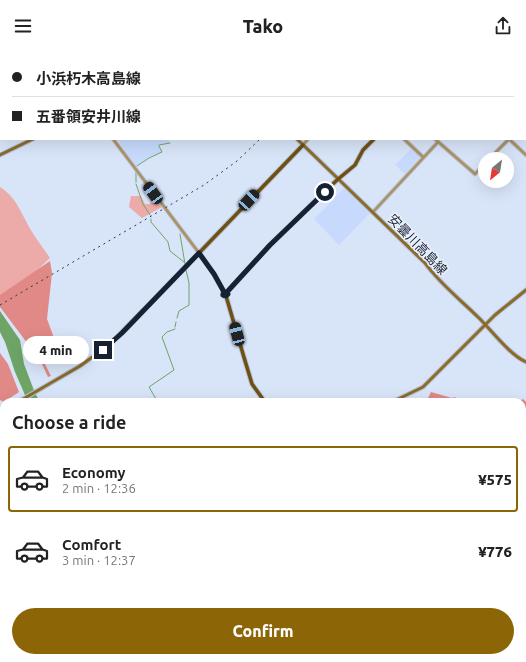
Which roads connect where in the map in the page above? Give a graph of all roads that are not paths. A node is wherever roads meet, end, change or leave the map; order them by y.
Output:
1 (31, 140) edge
2 (114, 140) edge
3 (298, 140) edge
4 (307, 140) edge
5 (373, 140) edge
6 (405, 140) edge
7 (508, 140) edge
8 (510, 140) edge
9 (438, 142) joint
10 (303, 145) junction
11 (496, 152) edge
12 (526, 155) edge
13 (0, 156) edge
14 (423, 157) junction
15 (478, 171) edge
16 (338, 178) junction
17 (373, 212) junction
18 (199, 253) junction
19 (526, 290) edge
20 (226, 294) junction
21 (486, 325) junction
22 (526, 362) edge
23 (25, 398) edge
24 (262, 398) edge
25 (400, 398) edge

1 - 13 main road
2 - 18 street
3 - 10 main road, 安曇川高島線
4 - 10 street
5 - 16 main road
6 - 14 street
7 - 11 street
8 - 12 street
9 - 14 street
9 - 15 street
10 - 16 main road, 安曇川高島線
10 - 18 main road
14 - 17 street
16 - 17 main road, 安曇川高島線
16 - 20 main road
17 - 21 main road, 安曇川高島線
18 - 20 main road
18 - 23 main road
19 - 21 main road
20 - 24 main road
21 - 22 main road, 安曇川高島線
21 - 25 main road

